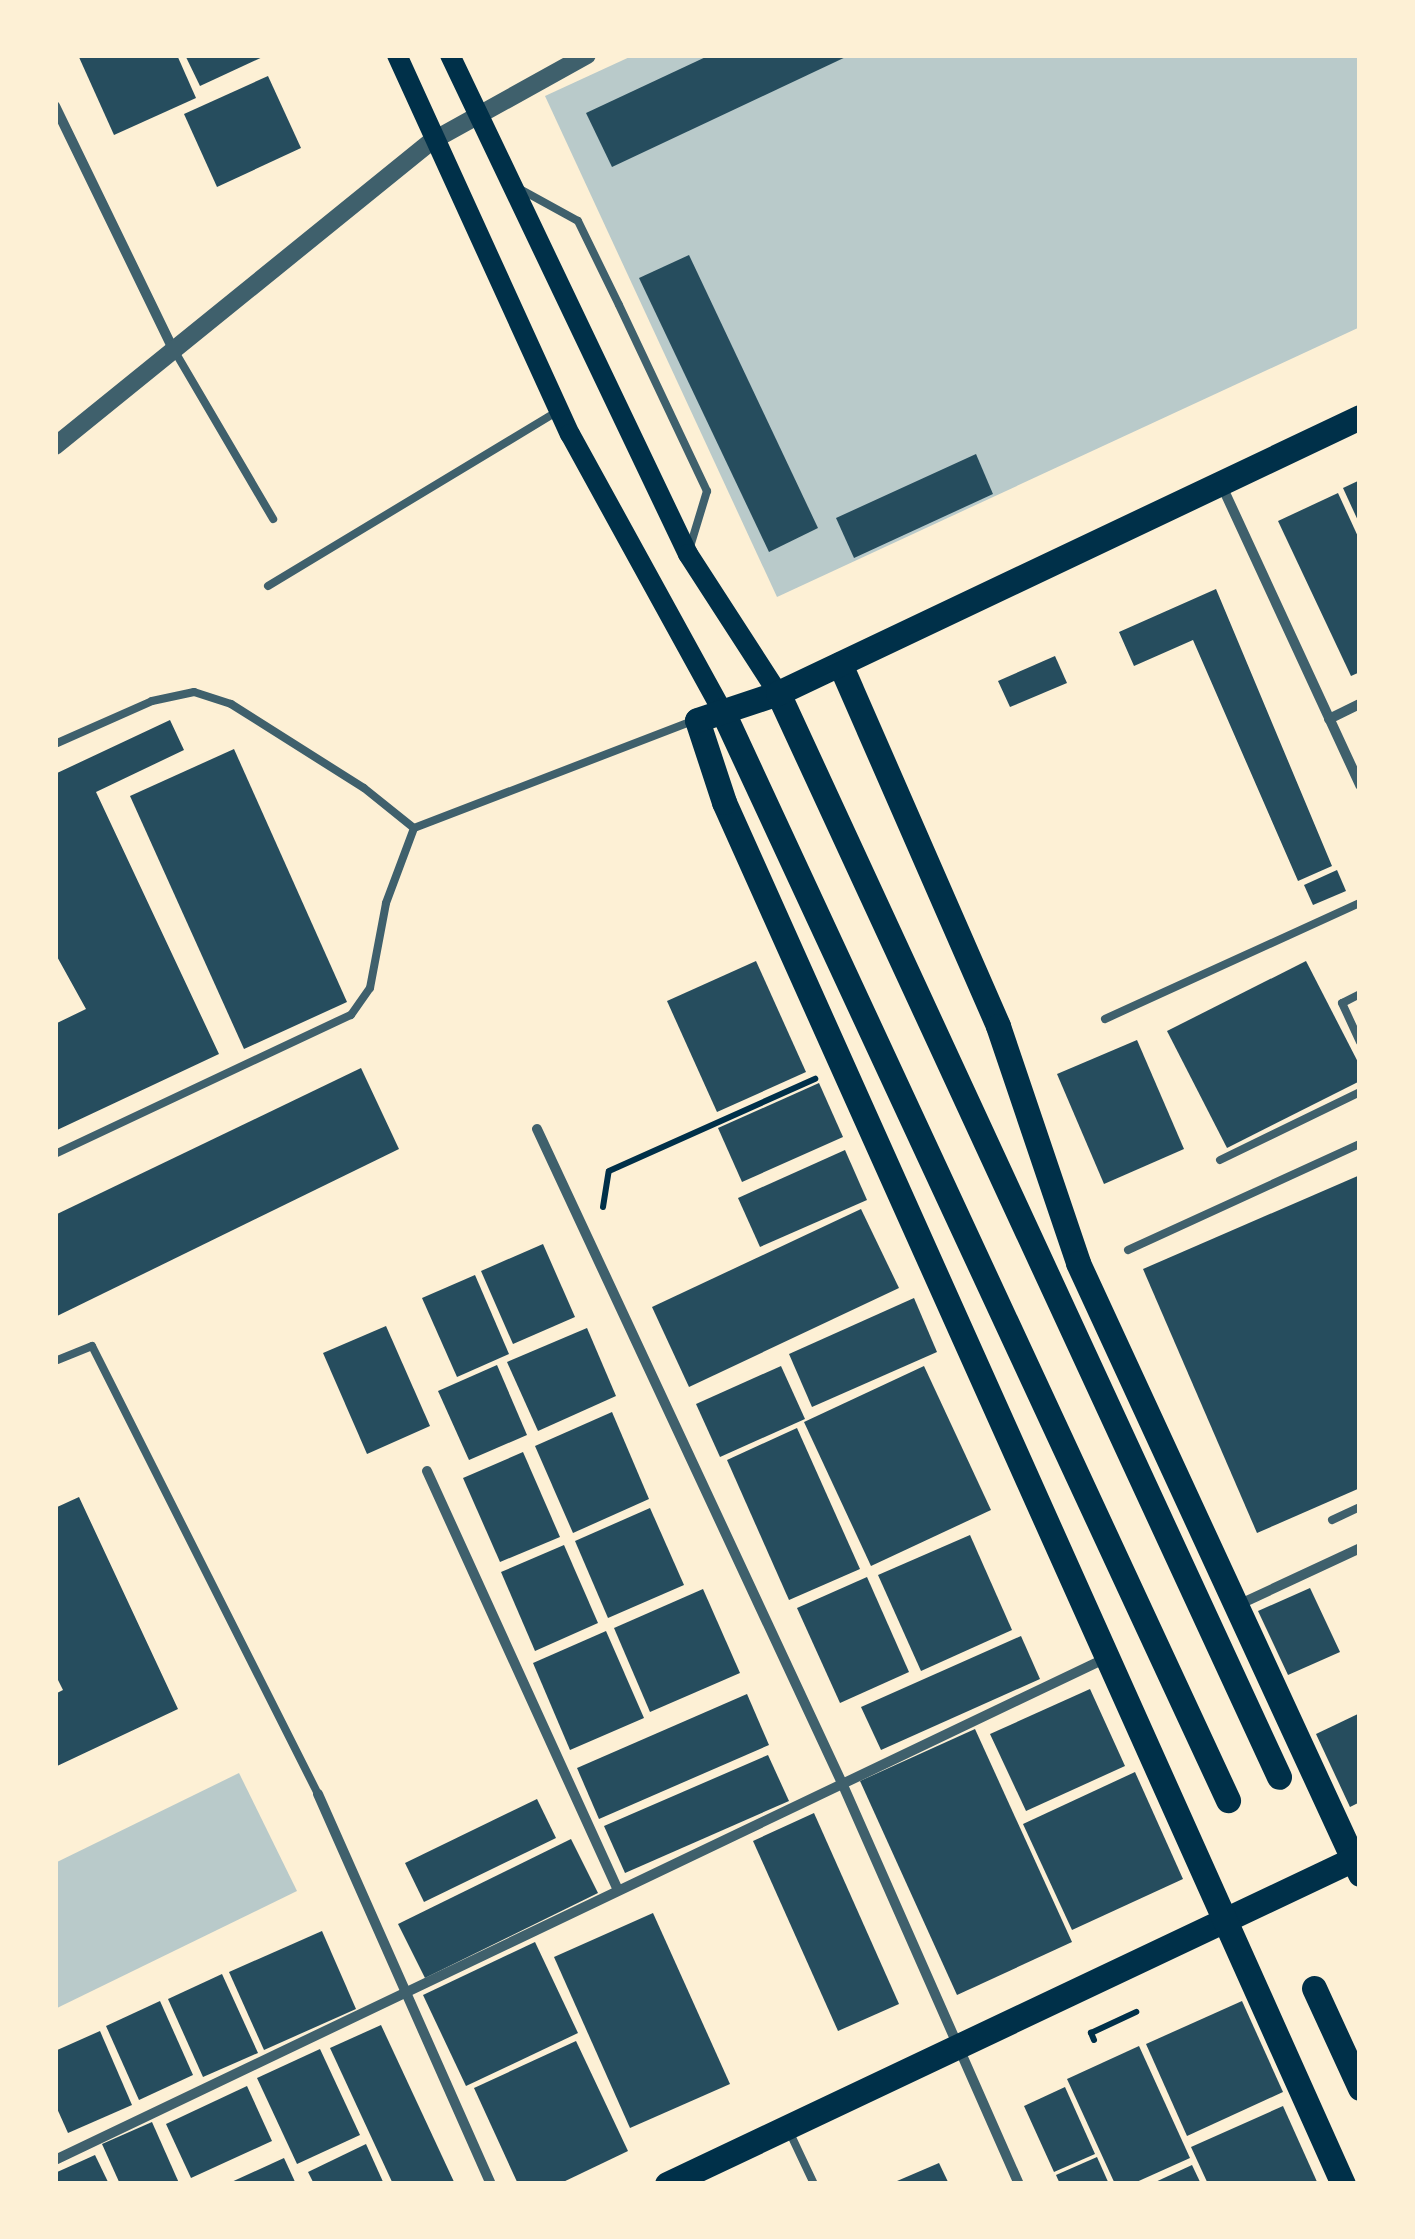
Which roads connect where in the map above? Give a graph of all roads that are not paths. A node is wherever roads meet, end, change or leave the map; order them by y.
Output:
1 (397, 55) edge
2 (450, 55) edge
3 (587, 55) edge
4 (55, 106) edge
5 (474, 112) junction
6 (432, 140) junction
7 (510, 184) junction
8 (172, 346) junction
9 (560, 410) junction
10 (1360, 417) edge
11 (55, 446) edge
12 (1221, 484) junction
13 (274, 520) dead end
14 (688, 554) junction
15 (268, 586) dead end
16 (840, 664) junction
17 (778, 694) junction
18 (1360, 704) edge
19 (722, 710) junction
20 (1329, 718) junction
21 (697, 720) junction
22 (55, 744) edge
23 (1360, 785) edge
24 (414, 828) junction
25 (1360, 903) edge
26 (1360, 994) edge
27 (1105, 1019) dead end
28 (1360, 1042) edge
29 (1360, 1092) edge
30 (537, 1128) dead end
31 (1360, 1144) edge
32 (55, 1154) edge
33 (1220, 1160) dead end
34 (1128, 1250) dead end
35 (55, 1361) edge
36 (427, 1471) dead end
37 (1360, 1506) edge
38 (1332, 1520) dead end
39 (1360, 1548) edge
40 (1236, 1606) junction
41 (1111, 1656) junction
42 (1279, 1777) dead end
43 (842, 1784) junction
44 (318, 1794) joint
45 (1228, 1800) dead end
46 (1358, 1864) edge
47 (618, 1890) junction
48 (1224, 1921) junction
49 (1314, 1988) dead end
50 (402, 1992) junction
51 (956, 2048) junction
52 (1360, 2088) edge
53 (788, 2127) junction
54 (55, 2160) edge
55 (491, 2184) edge
56 (666, 2184) edge
57 (814, 2184) edge
58 (1019, 2184) edge
59 (1344, 2184) edge

1 - 6 main road
2 - 5 main road
3 - 5 street
4 - 8 street
5 - 6 street
5 - 7 main road
6 - 8 street
6 - 9 main road
7 - 14 main road
7 - 14 lane
8 - 11 street
8 - 13 lane
9 - 15 lane
9 - 19 main road
10 - 12 main road
12 - 16 main road
12 - 20 street
14 - 17 main road
16 - 17 main road
16 - 40 main road
17 - 19 main road
17 - 42 main road
18 - 20 street
19 - 21 main road
19 - 45 main road
20 - 23 street
21 - 24 lane
21 - 41 main road
22 - 24 lane
24 - 32 lane
25 - 27 lane
26 - 28 lane
29 - 33 lane
30 - 43 street
31 - 34 lane
35 - 44 lane
36 - 47 street
37 - 38 lane
39 - 40 street
40 - 46 main road
41 - 43 street
41 - 48 main road
43 - 47 street
43 - 51 street
44 - 50 street
46 - 48 main road
47 - 50 street
48 - 51 main road
48 - 59 main road
49 - 52 main road
50 - 54 street
50 - 55 street
51 - 53 main road
51 - 58 street
53 - 56 main road
53 - 57 lane

